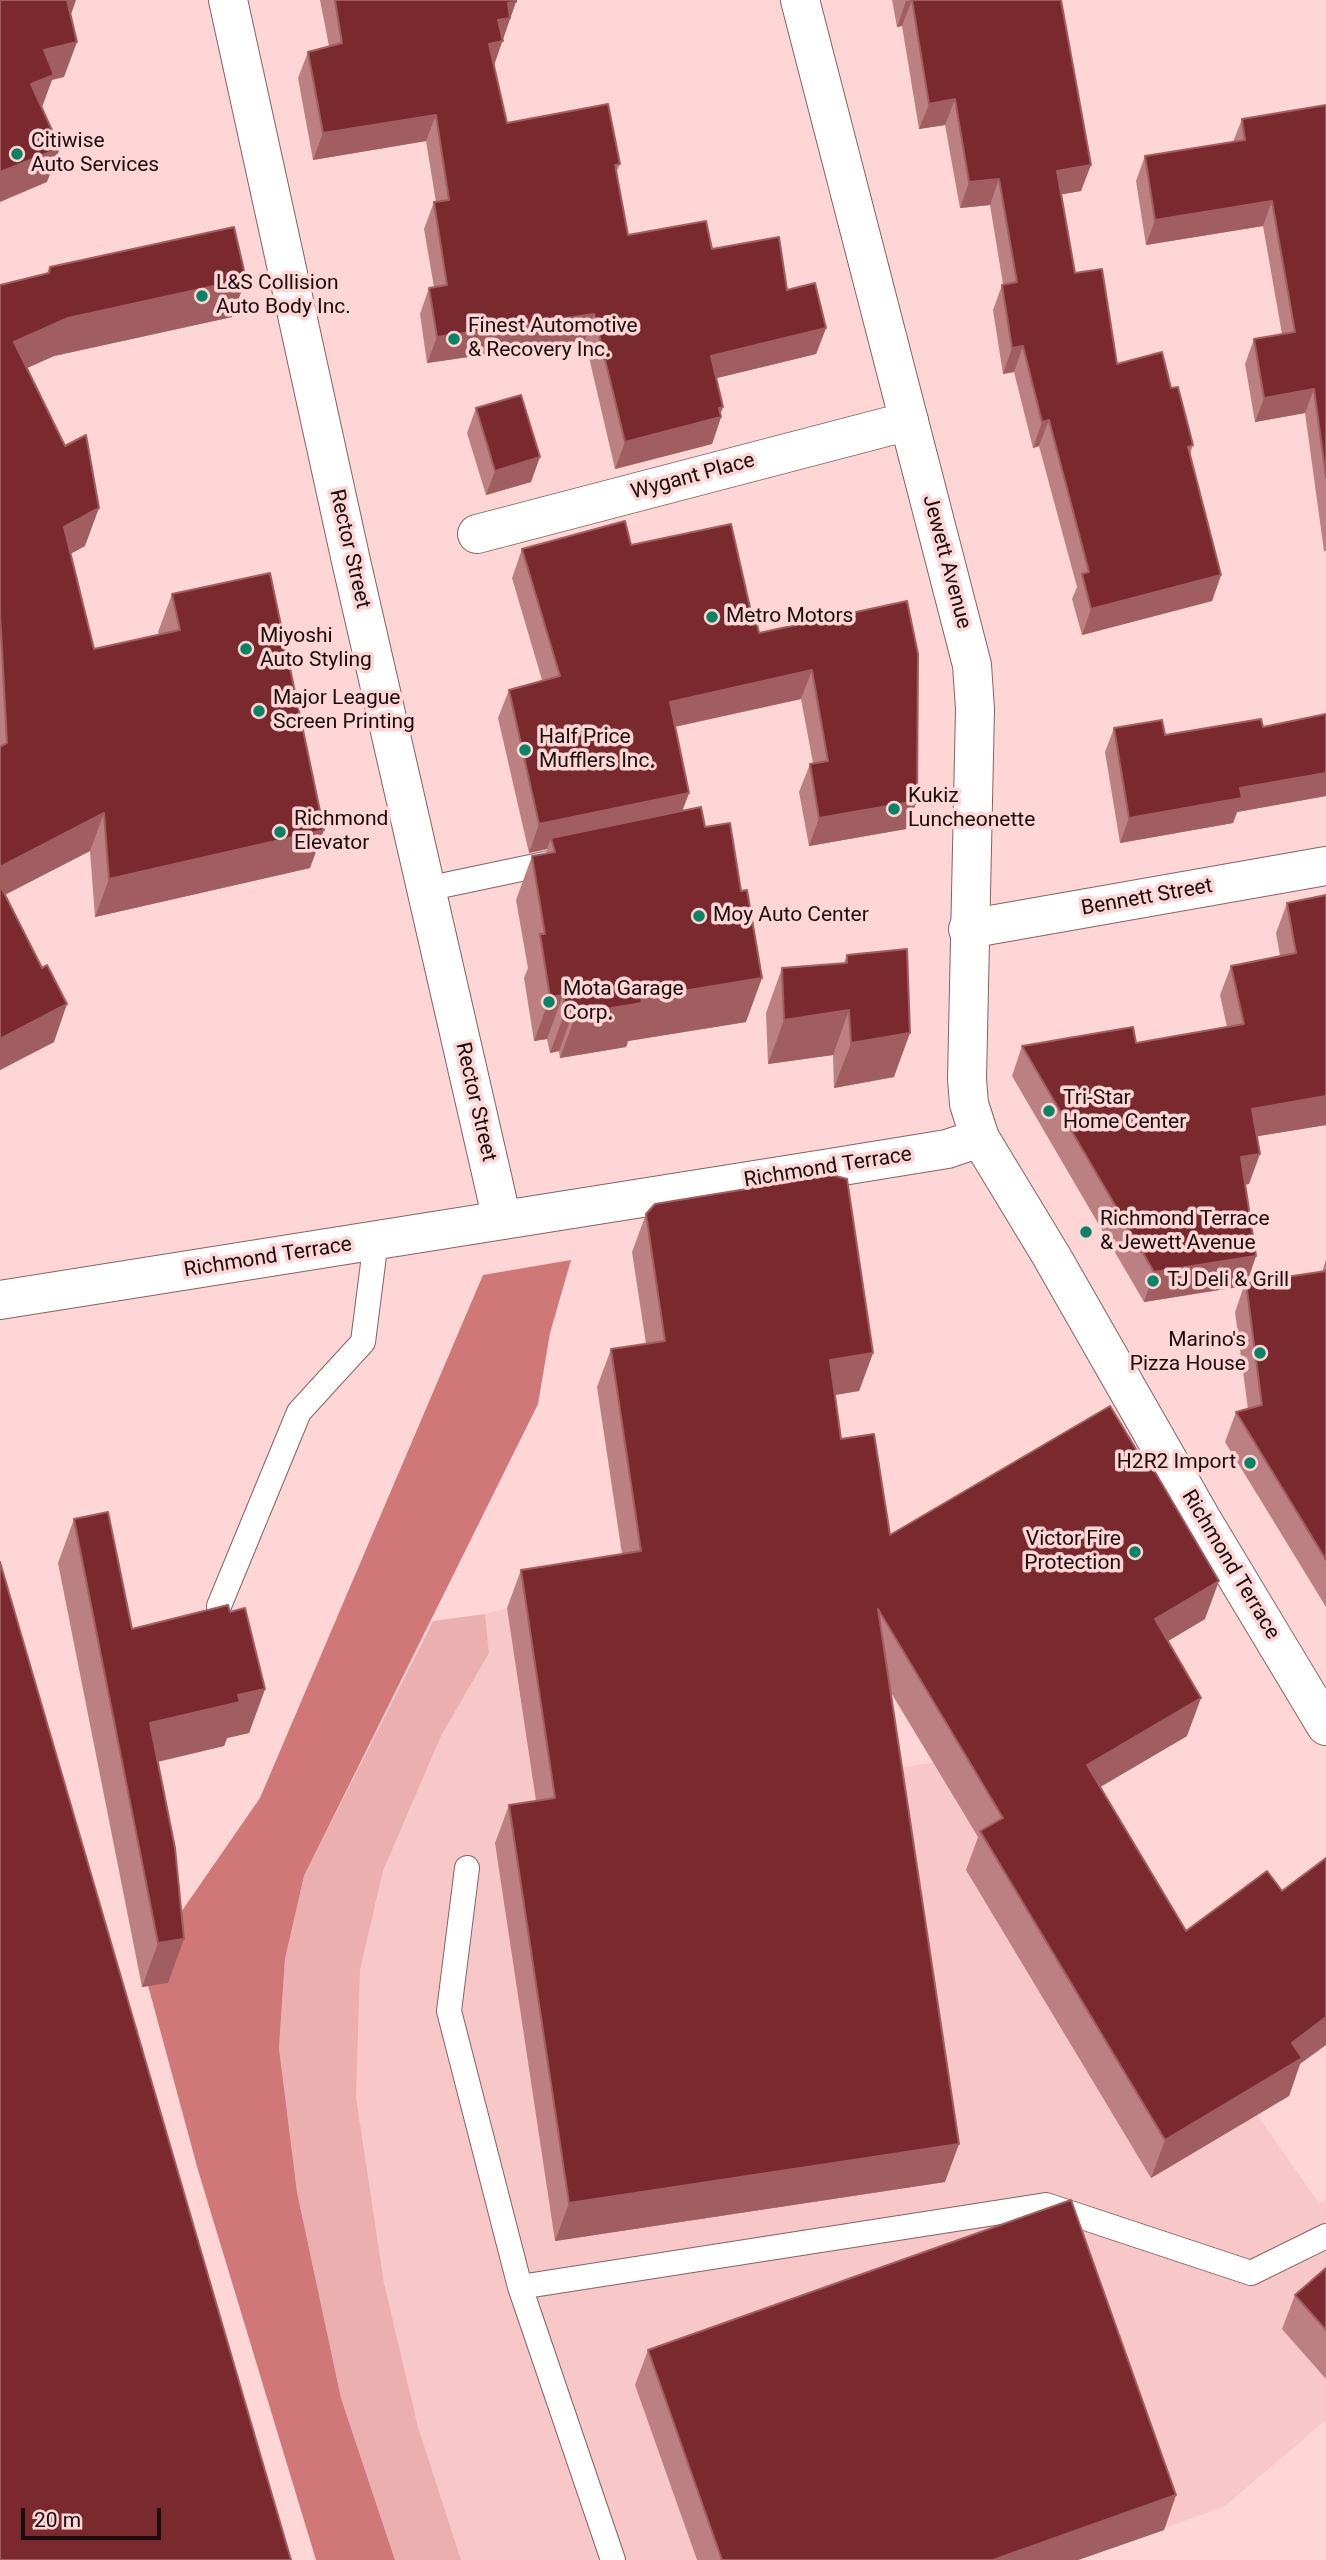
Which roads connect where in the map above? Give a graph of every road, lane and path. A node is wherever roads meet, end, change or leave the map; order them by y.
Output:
1 (228, 0) edge
2 (800, 0) edge
3 (909, 421) junction
4 (477, 534) dead end
5 (587, 855) edge
6 (1326, 866) edge
7 (426, 889) junction
8 (968, 929) junction
9 (980, 1138) junction
10 (502, 1220) junction
11 (376, 1240) junction
12 (0, 1300) edge
13 (219, 1606) edge
14 (1326, 1726) edge
15 (467, 1868) dead end
16 (1326, 2236) edge
17 (520, 2287) junction
18 (613, 2560) edge

1 - 7 street, Rector Street
2 - 3 street, Jewett Avenue
3 - 4 street, Wygant Place
3 - 8 street, Jewett Avenue
5 - 7 lane
6 - 8 street, Bennett Street
7 - 10 street, Rector Street
8 - 9 street, Jewett Avenue
9 - 10 street, Richmond Terrace
9 - 14 street, Richmond Terrace
10 - 11 street, Richmond Terrace
11 - 12 street, Richmond Terrace
11 - 13 lane
15 - 17 lane
16 - 17 lane
17 - 18 lane

